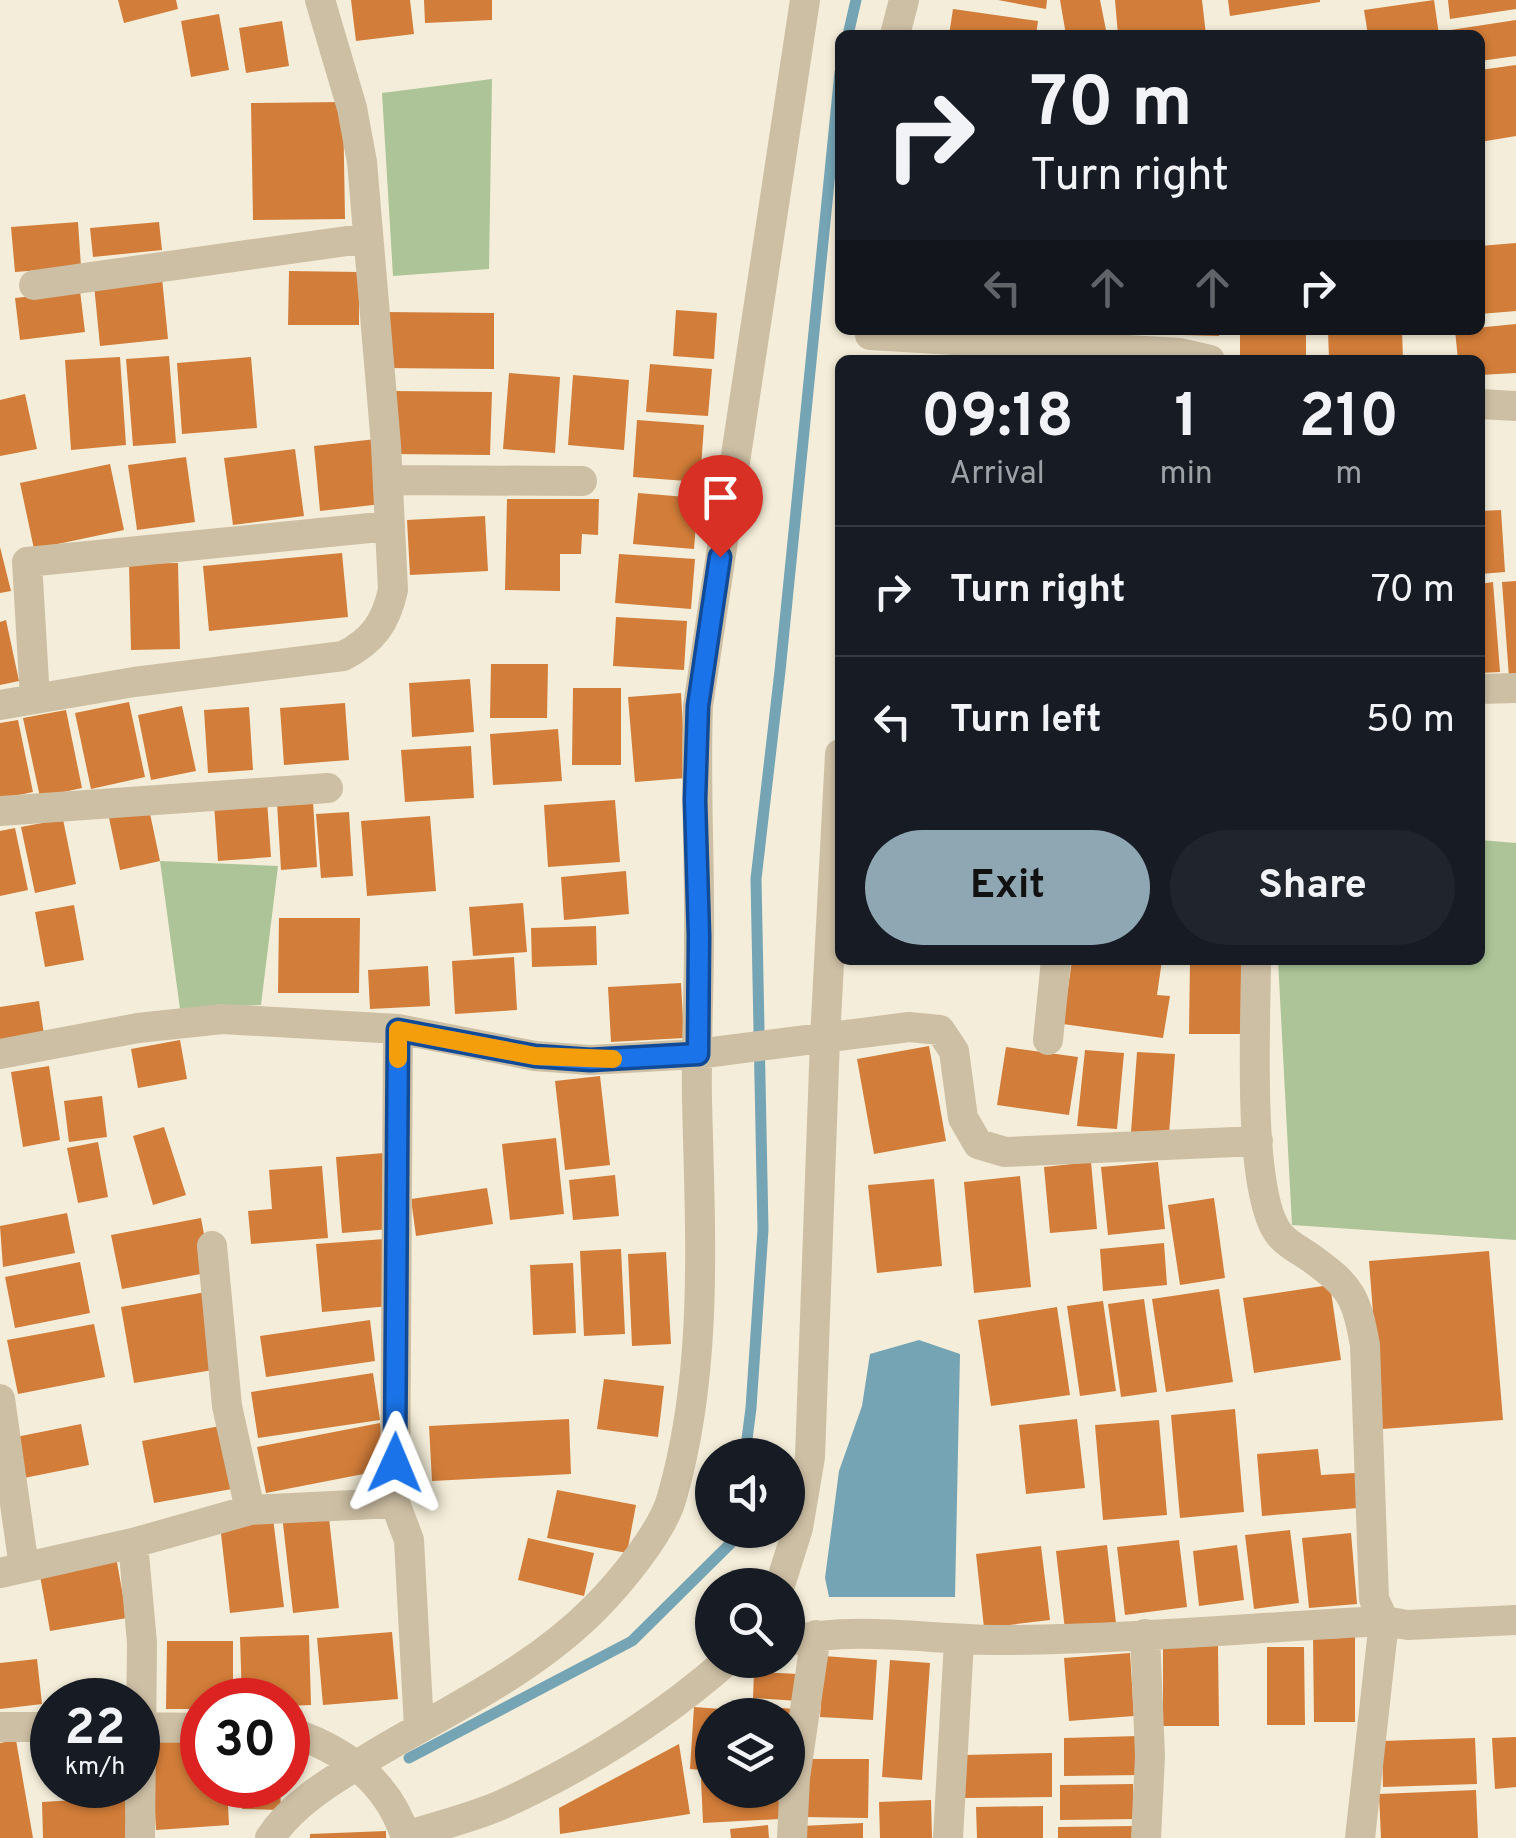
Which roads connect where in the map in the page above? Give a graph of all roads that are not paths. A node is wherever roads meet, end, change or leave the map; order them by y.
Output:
1 (320, 0) edge
2 (804, 0) edge
3 (904, 0) edge
4 (896, 30) edge
5 (368, 238) junction
6 (34, 285) dead end
7 (869, 342) edge
8 (1187, 355) edge
9 (1485, 404) edge
10 (1516, 406) edge
11 (388, 480) junction
12 (582, 481) dead end
13 (390, 526) junction
14 (1516, 688) edge
15 (1485, 689) edge
16 (35, 699) junction
17 (0, 705) edge
18 (328, 788) dead end
19 (0, 810) edge
20 (835, 843) edge
21 (1056, 965) edge
22 (1256, 965) edge
23 (398, 1030) junction
24 (824, 1039) junction
25 (1048, 1040) dead end
26 (0, 1054) edge
27 (698, 1054) junction
28 (1258, 1141) junction
29 (212, 1246) dead end
30 (0, 1399) edge
31 (394, 1503) junction
32 (250, 1510) junction
33 (133, 1542) junction
34 (785, 1568) edge
35 (12, 1570) edge
36 (1516, 1620) edge
37 (1384, 1621) junction
38 (1146, 1634) junction
39 (805, 1638) edge
40 (958, 1641) junction
41 (141, 1678) edge
42 (707, 1678) edge
43 (800, 1678) edge
44 (0, 1727) edge
45 (30, 1727) edge
46 (419, 1728) junction
47 (310, 1739) edge
48 (357, 1765) junction
49 (140, 1808) edge
50 (406, 1837) edge
51 (140, 1838) edge
52 (270, 1838) edge
53 (792, 1838) edge
54 (948, 1838) edge
55 (1146, 1838) edge
56 (1360, 1838) edge

1 - 5 street
2 - 27 street
3 - 4 street
5 - 6 street
5 - 11 street
7 - 8 street
9 - 10 street
11 - 12 street
11 - 13 street
13 - 16 street
13 - 16 street
14 - 15 street
16 - 17 street
18 - 19 street
20 - 24 street
21 - 25 street
22 - 28 street
23 - 26 street
23 - 27 street
23 - 31 street
24 - 27 street
24 - 28 street
24 - 34 street
27 - 46 street
28 - 37 street
29 - 32 street
30 - 35 street
31 - 32 street
31 - 46 street
32 - 33 street
33 - 35 street
33 - 41 street
36 - 37 street
37 - 38 street
37 - 56 street
38 - 40 street
38 - 55 street
39 - 40 street
40 - 54 street
42 - 50 street
43 - 53 street
44 - 45 street
46 - 48 street
47 - 48 street
48 - 50 street
48 - 52 street
49 - 51 street

